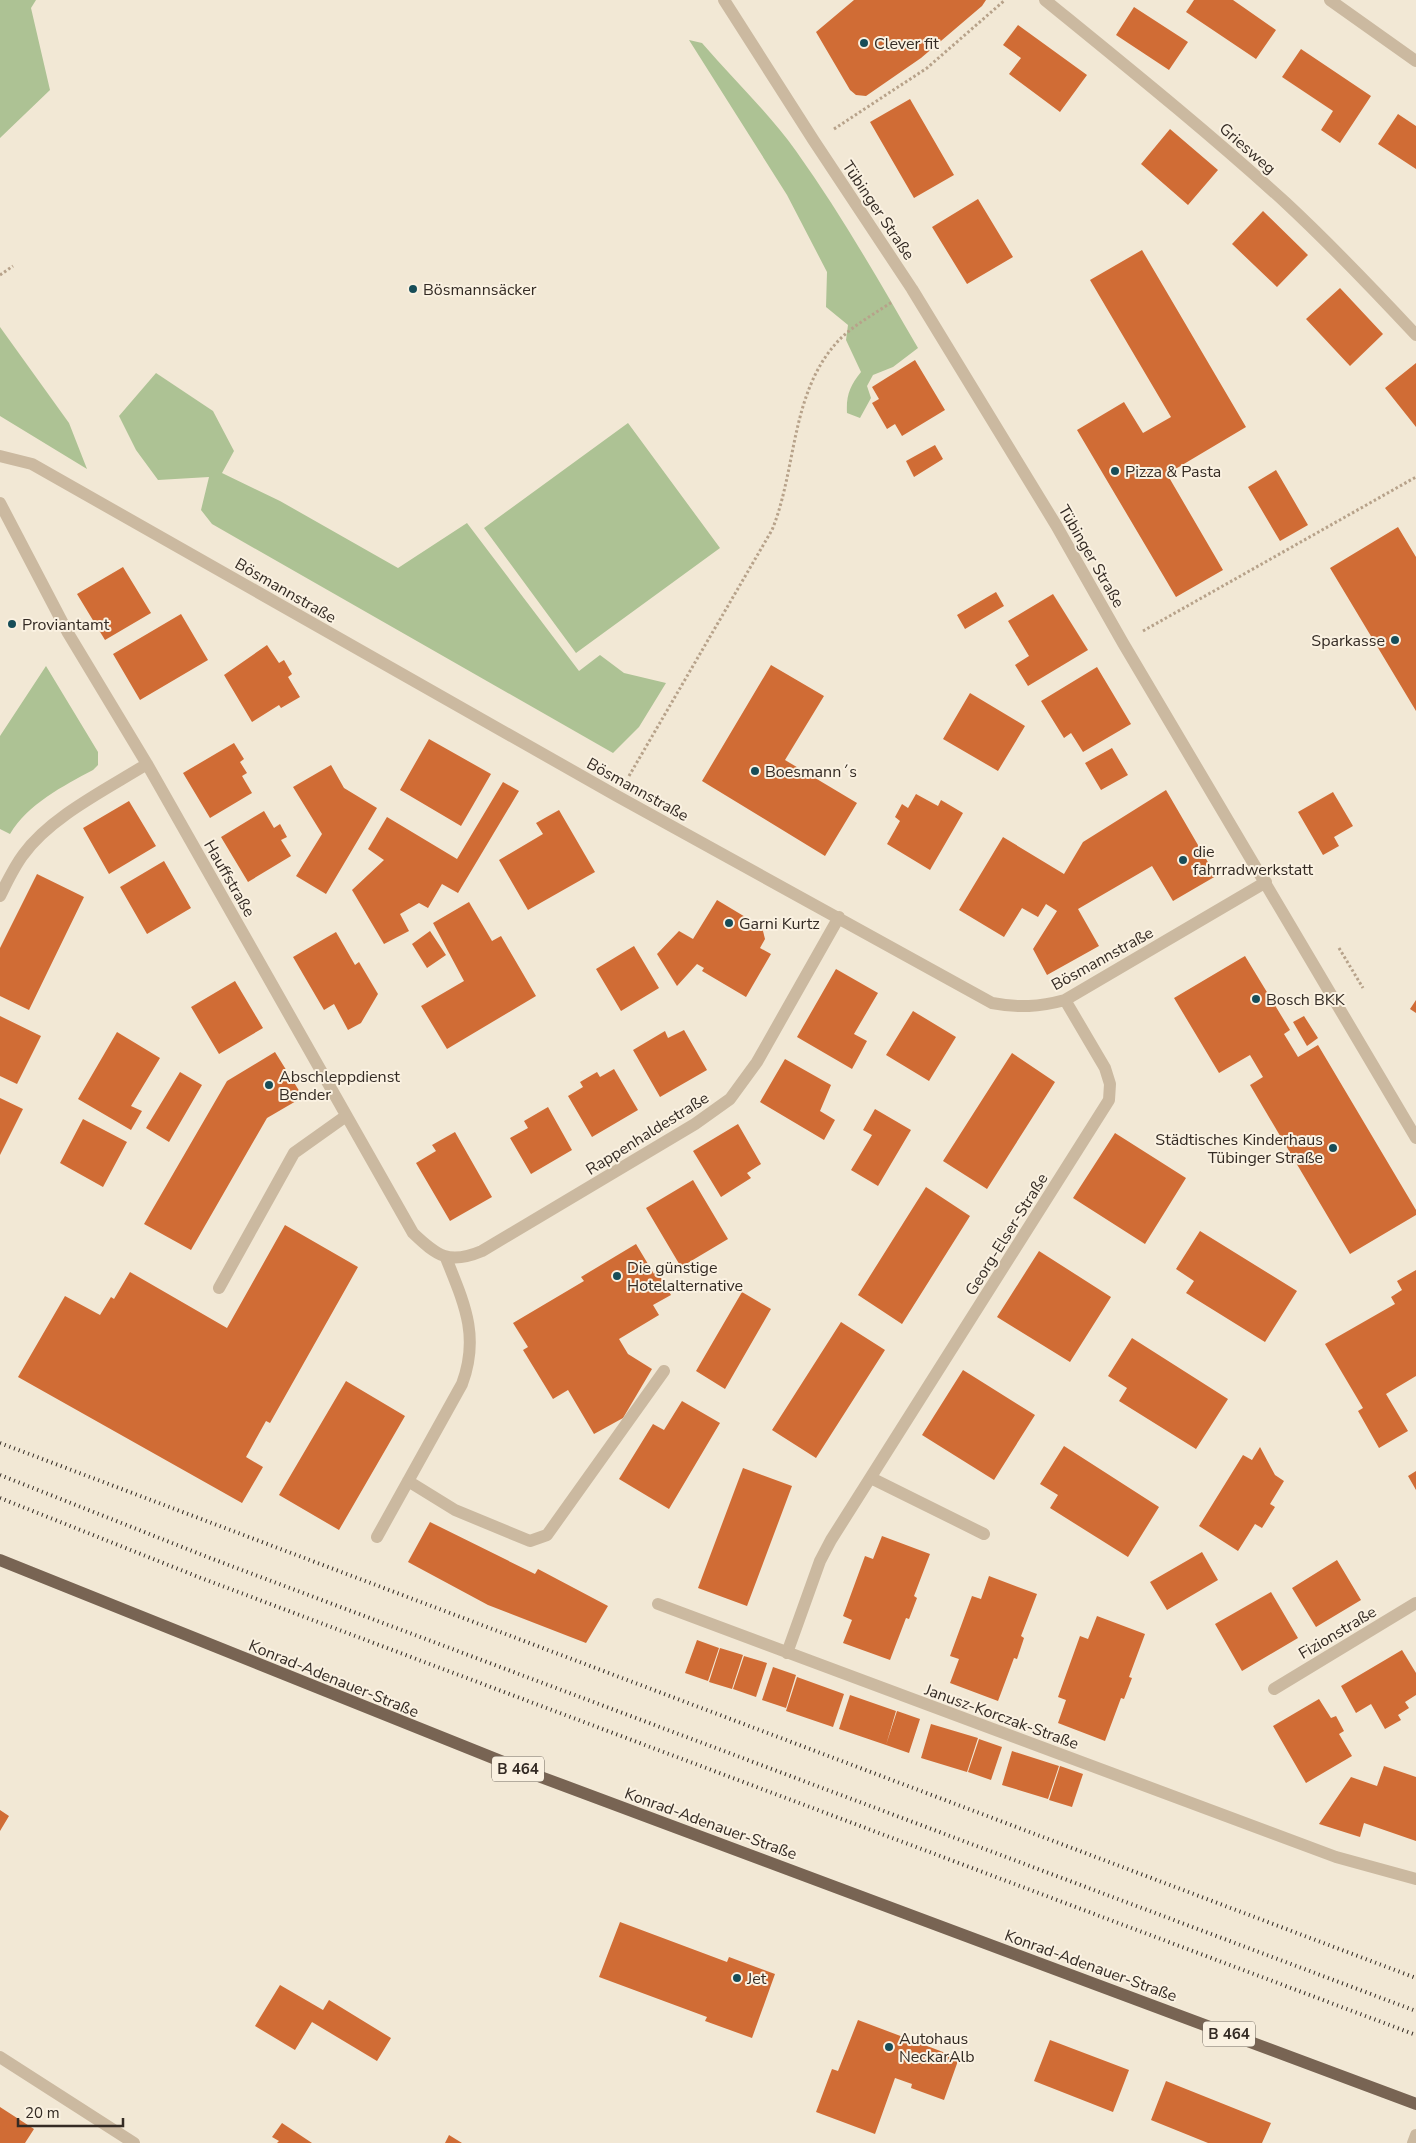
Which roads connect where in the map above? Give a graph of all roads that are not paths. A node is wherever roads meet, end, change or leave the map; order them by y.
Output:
1 (724, 0) edge
2 (1045, 0) edge
3 (1330, 0) edge
4 (1416, 61) edge
5 (1416, 335) edge
6 (0, 456) edge
7 (0, 503) edge
8 (146, 764) junction
9 (1266, 882) junction
10 (0, 896) edge
11 (839, 917) junction
12 (1065, 1000) junction
13 (346, 1116) junction
14 (1416, 1138) edge
15 (446, 1258) junction
16 (219, 1288) dead end
17 (664, 1371) dead end
18 (871, 1478) junction
19 (408, 1481) junction
20 (984, 1534) dead end
21 (376, 1537) dead end
22 (0, 1560) edge
23 (1416, 1603) edge
24 (658, 1604) dead end
25 (787, 1653) junction
26 (1274, 1688) dead end
27 (1416, 1879) edge
28 (0, 2058) edge
29 (1416, 2104) edge
30 (1416, 2135) edge
31 (134, 2143) edge
32 (1413, 2143) edge

1 - 9 street, Tübinger Straße
2 - 5 street, Griesweg
3 - 4 street
6 - 11 street, Bösmannstraße
7 - 8 street, Hauffstraße
8 - 10 street
8 - 13 street, Hauffstraße
9 - 12 street, Bösmannstraße
9 - 14 street, Tübinger Straße
11 - 12 street, Bösmannstraße
11 - 15 street, Rappenhaldestraße
12 - 18 street, Georg-Elser-Straße
13 - 15 street, Hauffstraße
13 - 16 street
15 - 19 street
17 - 19 street
18 - 20 street
18 - 25 street, Georg-Elser-Straße
19 - 21 street
22 - 29 main road, Konrad-Adenauer-Straße / B 464
23 - 26 street, Fizionstraße
24 - 25 street, Janusz-Korczak-Straße
25 - 27 street, Janusz-Korczak-Straße
28 - 31 street
30 - 32 street

